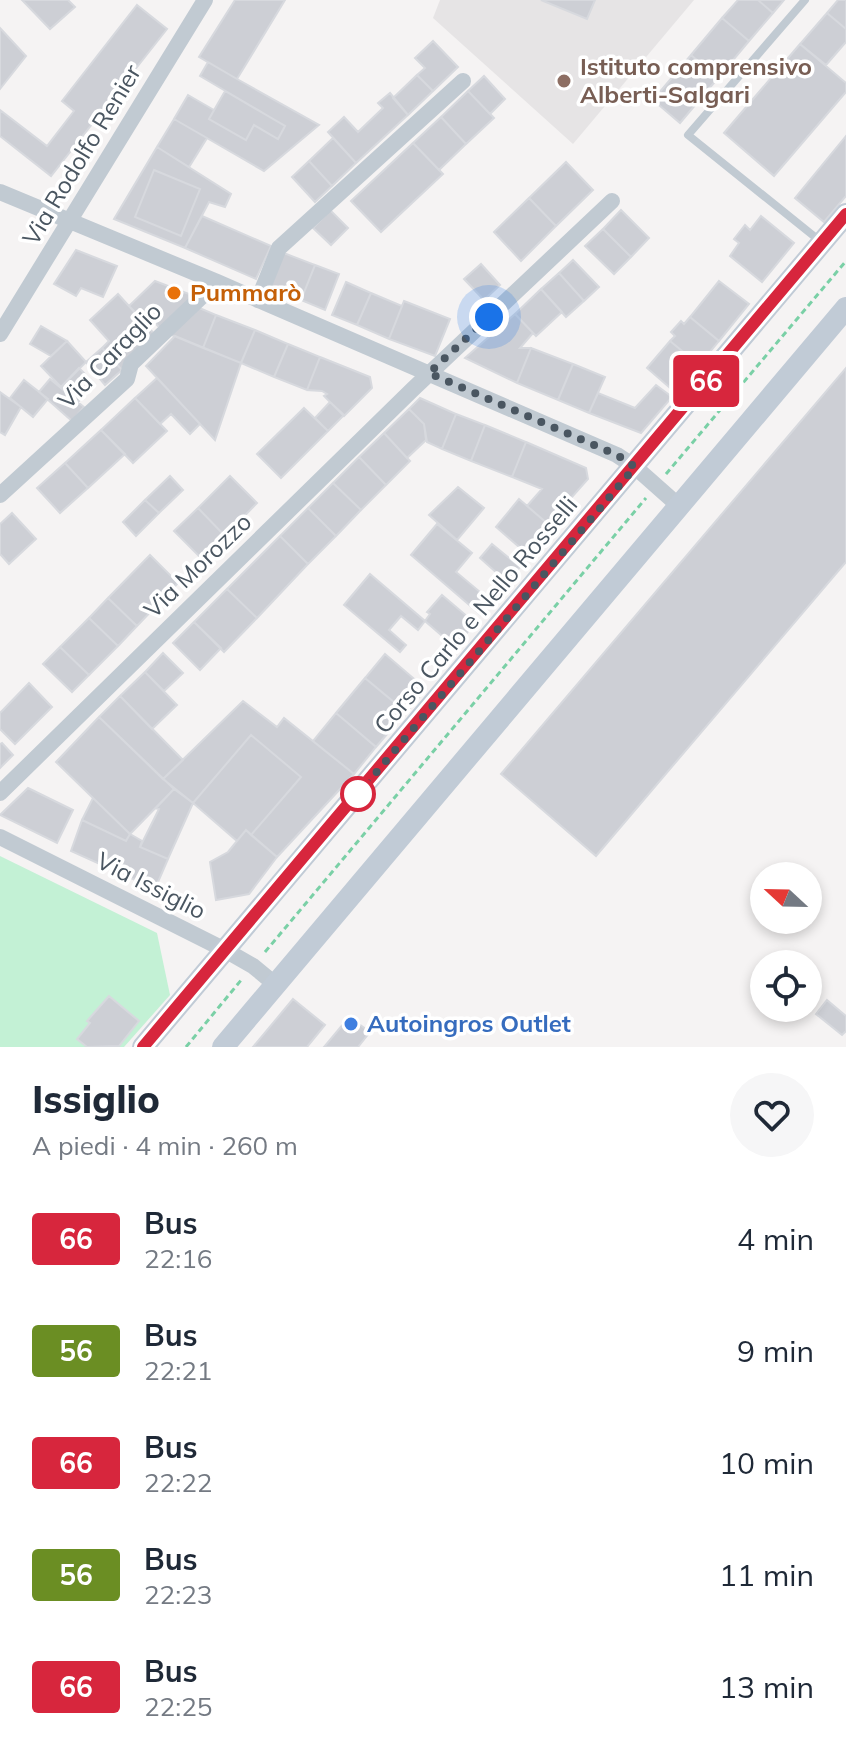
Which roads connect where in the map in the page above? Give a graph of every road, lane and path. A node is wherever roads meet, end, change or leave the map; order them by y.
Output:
1 (205, 0) edge
2 (805, 0) edge
3 (463, 81) dead end
4 (0, 192) edge
5 (612, 201) dead end
6 (846, 214) edge
7 (70, 221) junction
8 (821, 243) junction
9 (846, 261) edge
10 (217, 282) junction
11 (258, 300) junction
12 (846, 308) edge
13 (1, 330) edge
14 (429, 373) junction
15 (635, 467) junction
16 (656, 486) junction
17 (0, 495) edge
18 (679, 506) junction
19 (0, 793) edge
20 (0, 837) edge
21 (225, 950) junction
22 (253, 966) junction
23 (276, 985) junction
24 (143, 1047) edge
25 (186, 1047) edge
26 (223, 1047) edge

1 - 7 street, Via Rodolfo Renier
2 - 8 lane
3 - 11 street
4 - 7 street
5 - 14 street
6 - 8 street, Corso Carlo e Nello Rosselli
7 - 10 street
7 - 13 street, Via Rodolfo Renier
8 - 15 street, Corso Carlo e Nello Rosselli
9 - 16 path
10 - 11 street
10 - 17 street, Via Caraglio
11 - 14 street
12 - 18 street
14 - 15 street
14 - 19 street, Via Morozzo
15 - 16 street
15 - 21 street, Corso Carlo e Nello Rosselli
16 - 18 street
16 - 22 path
18 - 23 street
20 - 21 street, Via Issiglio
21 - 22 street, Via Issiglio
21 - 24 street, Corso Carlo e Nello Rosselli
22 - 23 street, Via Issiglio
22 - 25 path
23 - 26 street

